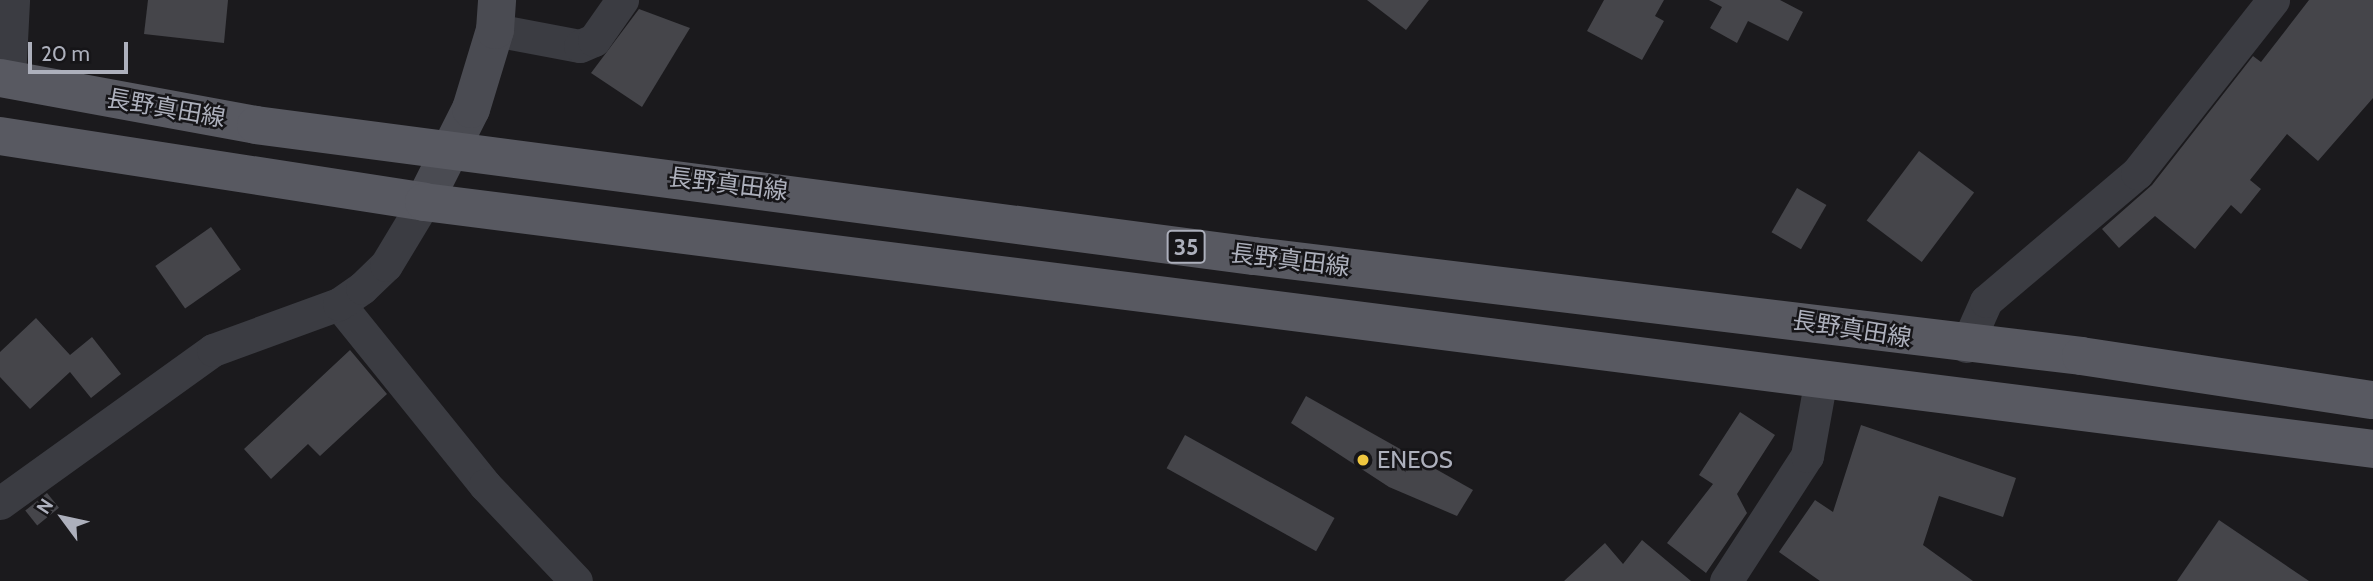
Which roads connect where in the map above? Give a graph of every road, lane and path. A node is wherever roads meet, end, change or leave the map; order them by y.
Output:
1 (13, 0) edge
2 (622, 0) edge
3 (2273, 0) edge
4 (496, 15) edge
5 (5, 79) edge
6 (0, 136) edge
7 (453, 147) junction
8 (424, 202) junction
9 (339, 304) junction
10 (1966, 346) junction
11 (1821, 378) junction
12 (2373, 400) edge
13 (2373, 449) edge
14 (0, 503) edge
15 (576, 581) edge
16 (1726, 581) edge

1 - 5 street
2 - 4 street
3 - 10 street
4 - 7 street
5 - 7 main road, 長野真田線 / 35
6 - 8 main road, 長野真田線 / 35
7 - 8 street
7 - 10 main road, 長野真田線 / 35
8 - 9 street
8 - 11 main road, 長野真田線 / 35
9 - 14 street
9 - 15 street
10 - 12 main road, 長野真田線 / 35
11 - 13 main road, 長野真田線 / 35
11 - 16 street

